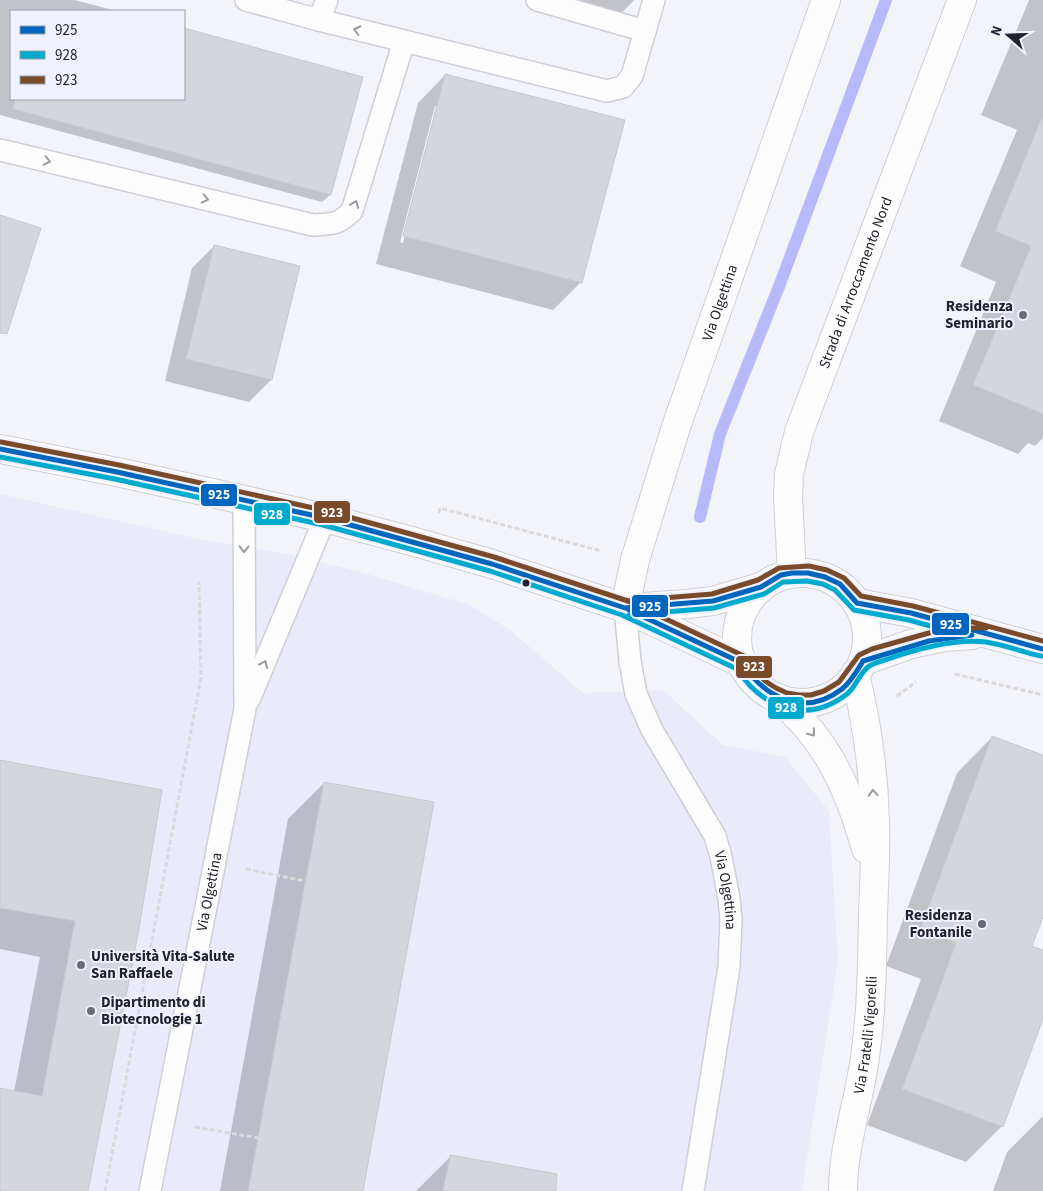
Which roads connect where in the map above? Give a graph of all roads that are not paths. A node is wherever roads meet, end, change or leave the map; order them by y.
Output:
1 (246, 0) edge
2 (327, 0) edge
3 (537, 0) edge
4 (654, 0) edge
5 (826, 0) edge
6 (962, 0) edge
7 (319, 20) junction
8 (645, 31) junction
9 (404, 41) junction
10 (0, 150) edge
11 (0, 449) edge
12 (244, 500) junction
13 (325, 518) junction
14 (792, 573) junction
15 (761, 587) junction
16 (857, 603) junction
17 (625, 608) junction
18 (245, 612) junction
19 (282, 621) junction
20 (986, 634) junction
21 (1043, 649) edge
22 (742, 663) junction
23 (859, 667) junction
24 (778, 698) junction
25 (245, 709) junction
26 (874, 877) junction
27 (150, 1191) edge
28 (693, 1191) edge
29 (843, 1191) edge

1 - 7 lane
2 - 7 lane
3 - 8 lane
4 - 8 lane
5 - 17 street, Via Olgettina
6 - 14 street, Strada di Arroccamento Nord
9 -> 7 lane
8 - 9 lane
10 -> 9 lane
11 - 12 street
12 - 13 street
12 -> 18 lane, Via Olgettina
13 - 17 street
13 - 19 lane, Via Olgettina
14 - 15 street
14 - 16 street
15 - 17 street
15 - 22 street
16 - 20 street
16 - 23 street
17 - 22 street
17 - 28 lane, Via Olgettina
18 - 19 lane
18 - 25 lane, Via Olgettina
25 -> 19 lane, Via Olgettina
20 - 21 street
20 - 23 street
22 - 24 street
23 - 24 street
26 -> 23 street, Via Fratelli Vigorelli
24 -> 26 street, Via Fratelli Vigorelli
25 - 27 lane, Via Olgettina
26 - 29 street, Via Fratelli Vigorelli

